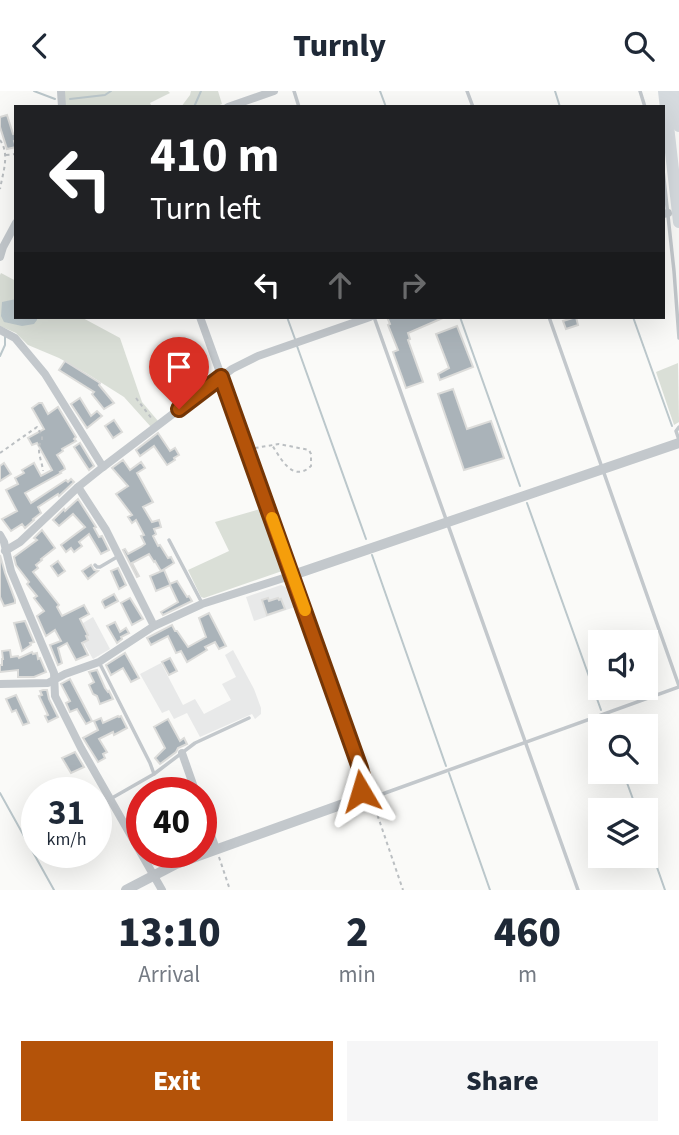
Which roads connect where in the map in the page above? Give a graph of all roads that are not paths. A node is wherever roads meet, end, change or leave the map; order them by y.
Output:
1 (274, 91) edge
2 (675, 91) edge
3 (234, 105) edge
4 (665, 113) edge
5 (679, 126) edge
6 (666, 214) edge
7 (679, 222) edge
8 (14, 227) edge
9 (0, 257) edge
10 (201, 319) edge
11 (366, 319) edge
12 (373, 319) edge
13 (549, 319) edge
14 (0, 330) edge
15 (679, 338) edge
16 (221, 377) junction
17 (679, 427) edge
18 (679, 441) edge
19 (103, 467) junction
20 (603, 468) junction
21 (78, 488) junction
22 (447, 521) junction
23 (0, 535) edge
24 (169, 540) dead end
25 (5, 551) junction
26 (119, 555) junction
27 (95, 565) dead end
28 (293, 575) junction
29 (202, 604) junction
30 (153, 625) junction
31 (99, 662) junction
32 (55, 681) junction
33 (0, 684) edge
34 (679, 687) edge
35 (250, 718) dead end
36 (526, 743) junction
37 (182, 753) junction
38 (154, 774) junction
39 (97, 777) edge
40 (190, 777) edge
41 (361, 791) junction
42 (112, 798) edge
43 (112, 803) edge
44 (217, 849) edge
45 (168, 868) edge
46 (153, 875) junction
47 (126, 890) edge
48 (162, 890) edge
49 (579, 890) edge

1 - 3 street
2 - 5 highway
4 - 7 highway
6 - 15 lane
8 - 9 street
10 - 16 street
11 - 16 street
12 - 22 lane
13 - 20 lane
14 - 19 street
16 - 19 street
16 - 28 street
17 - 18 lane
18 - 20 street
19 - 21 street
20 - 22 street
20 - 34 lane
21 - 25 street
21 - 26 street
22 - 28 street
22 - 36 lane
23 - 25 street
24 - 29 lane
25 - 32 street
26 - 27 lane
26 - 30 street
28 - 29 street
28 - 41 street
29 - 30 street
30 - 31 street
31 - 32 street
31 - 38 lane
32 - 33 street
32 - 39 street
34 - 36 lane
35 - 37 lane
36 - 41 lane
36 - 49 lane
37 - 38 lane
37 - 40 street
38 - 42 lane
41 - 44 street
43 - 46 street
45 - 46 street
46 - 47 street
46 - 48 street

